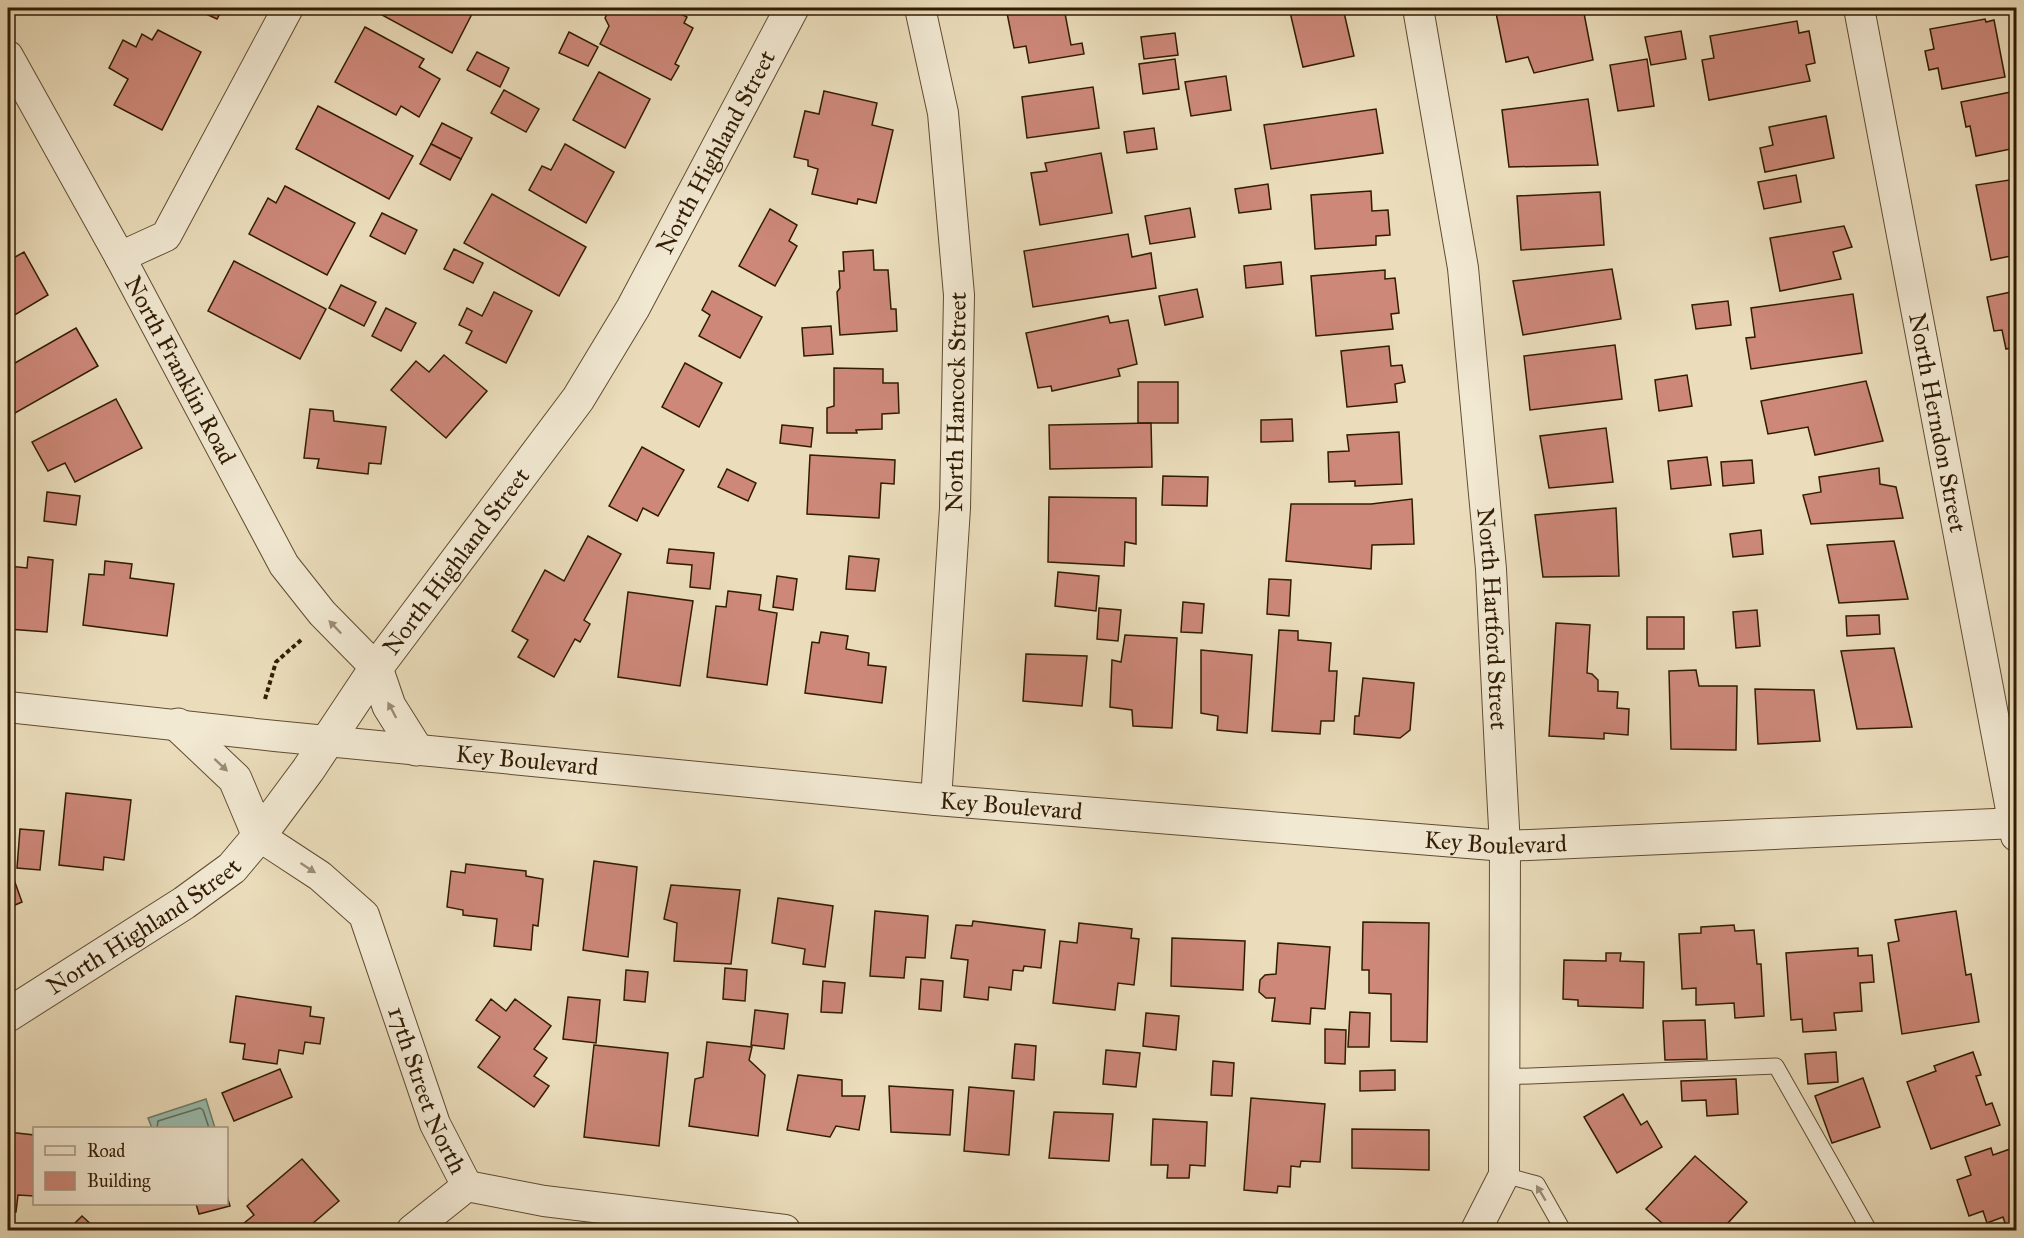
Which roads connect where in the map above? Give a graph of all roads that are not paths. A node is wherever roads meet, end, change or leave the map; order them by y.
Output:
1 (288, 8) edge
2 (792, 8) edge
3 (920, 8) edge
4 (1418, 8) edge
5 (1859, 8) edge
6 (8, 56) edge
7 (120, 257) junction
8 (376, 668) junction
9 (8, 707) edge
10 (178, 725) junction
11 (327, 741) junction
12 (416, 749) junction
13 (936, 800) junction
14 (2016, 827) edge
15 (259, 836) junction
16 (1505, 846) junction
17 (8, 1015) edge
18 (1504, 1077) junction
19 (1504, 1175) junction
20 (466, 1186) junction
21 (412, 1230) edge
22 (785, 1230) edge
23 (1476, 1230) edge
24 (1563, 1230) edge
25 (1869, 1230) edge

1 - 7 street
2 - 8 street, North Highland Street
3 - 13 street, North Hancock Street
4 - 16 street, North Hartford Street
5 - 14 street, North Herndon Street
6 - 7 street, North Franklin Road
8 -> 7 street, North Franklin Road
8 - 11 street, North Highland Street
12 -> 8 street
9 - 10 street, Key Boulevard
10 - 11 street, Key Boulevard
10 -> 15 street
11 - 12 street, Key Boulevard
11 - 15 street, North Highland Street
12 - 13 street, Key Boulevard
13 - 16 street, Key Boulevard
14 - 16 street, Key Boulevard
15 - 17 street, North Highland Street
15 -> 20 street, 17th Street North
16 - 18 street, North Hartford Street
18 - 19 street, North Hartford Street
18 - 25 lane
19 - 23 street, North Hartford Street
24 -> 19 lane
20 - 21 street
20 - 22 street, 17th Street North

